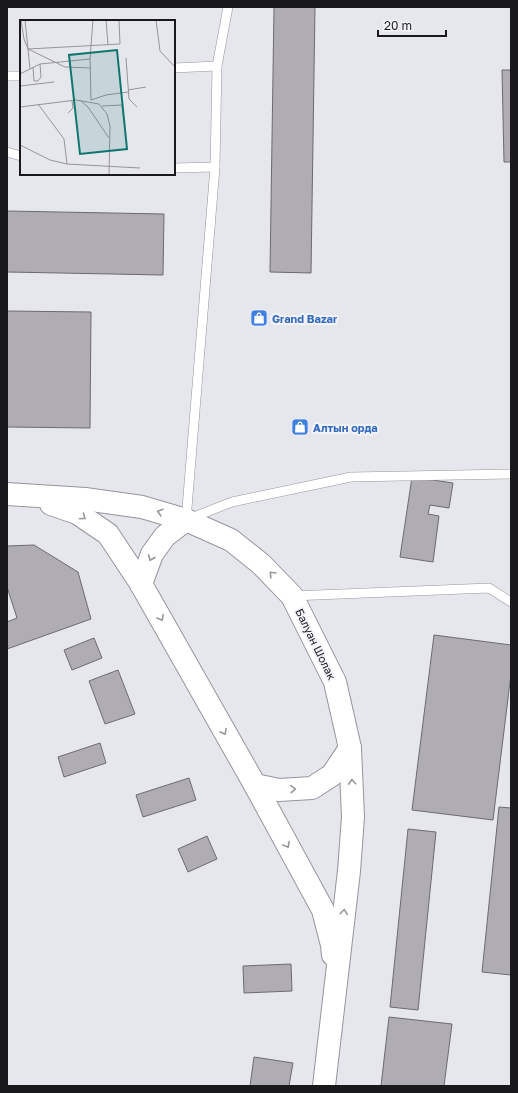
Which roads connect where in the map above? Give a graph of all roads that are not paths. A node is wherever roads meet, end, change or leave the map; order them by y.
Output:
1 (228, 7) edge
2 (217, 66) junction
3 (175, 68) edge
4 (7, 76) edge
5 (20, 76) edge
6 (7, 152) edge
7 (20, 156) edge
8 (215, 167) junction
9 (175, 168) edge
10 (511, 474) edge
11 (14, 494) edge
12 (186, 520) junction
13 (141, 584) junction
14 (292, 596) junction
15 (511, 602) edge
16 (350, 748) junction
17 (255, 785) junction
18 (334, 992) junction
19 (324, 1086) edge

1 - 2 lane
2 - 3 lane
2 - 8 lane
4 - 5 lane
6 - 7 lane
8 - 9 lane
8 - 12 lane
10 - 12 lane
12 -> 11 main road, Балуан Шолак
11 -> 13 main road
12 -> 13 main road
14 -> 12 main road, Балуан Шолак
13 -> 17 main road
14 - 15 lane
14 - 16 main road, Балуан Шолак
17 -> 16 main road
18 -> 16 main road, Балуан Шолак
17 -> 18 main road
18 - 19 main road

